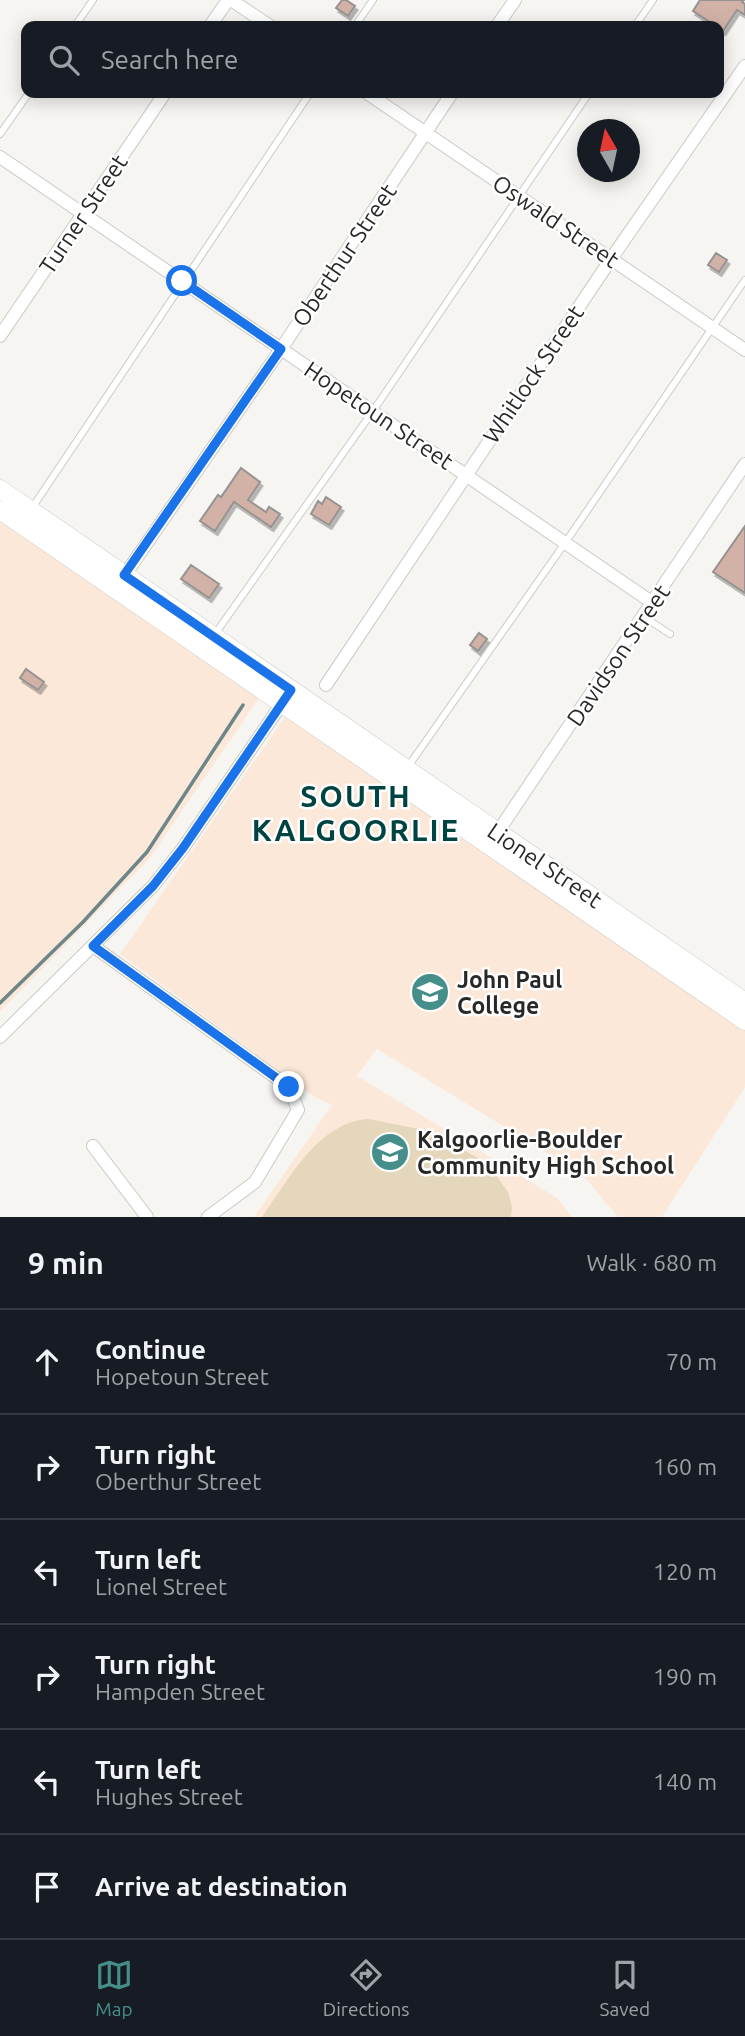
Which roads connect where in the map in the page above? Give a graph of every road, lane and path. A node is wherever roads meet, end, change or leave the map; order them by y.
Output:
1 (93, 0) edge
2 (230, 0) edge
3 (373, 0) edge
4 (515, 0) edge
5 (653, 0) edge
6 (78, 21) edge
7 (214, 21) edge
8 (262, 21) edge
9 (358, 21) edge
10 (500, 21) edge
11 (638, 21) edge
12 (745, 66) edge
13 (724, 96) edge
14 (25, 98) edge
15 (162, 98) edge
16 (307, 98) edge
17 (374, 98) edge
18 (449, 98) edge
19 (586, 98) edge
20 (723, 98) edge
21 (425, 132) junction
22 (0, 134) edge
23 (0, 157) edge
24 (518, 195) junction
25 (84, 214) junction
26 (611, 259) junction
27 (745, 280) edge
28 (182, 281) junction
29 (712, 328) junction
30 (0, 336) edge
31 (281, 349) junction
32 (745, 350) edge
33 (373, 411) junction
34 (745, 464) edge
35 (466, 475) junction
36 (0, 489) edge
37 (0, 510) edge
38 (26, 517) junction
39 (565, 543) junction
40 (119, 582) junction
41 (653, 603) junction
42 (644, 617) junction
43 (670, 635) dead end
44 (209, 643) junction
45 (326, 685) dead end
46 (286, 697) junction
47 (406, 769) junction
48 (493, 839) junction
49 (93, 946) junction
50 (745, 1002) edge
51 (745, 1021) edge
52 (0, 1037) edge
53 (93, 1146) dead end
54 (147, 1217) edge
55 (208, 1217) edge

1 - 6 lane
2 - 7 street
2 - 8 street
3 - 9 lane
4 - 10 street
5 - 11 lane
12 - 13 street, Whitlock Street
14 - 22 lane
15 - 25 street, Turner Street
16 - 28 lane
17 - 21 street, Oswald Street
18 - 21 street, Oberthur Street
19 - 24 lane
20 - 26 street, Whitlock Street
21 - 24 street, Oswald Street
21 - 31 street, Oberthur Street
23 - 25 street, Hopetoun Street
24 - 26 street, Oswald Street
24 - 33 lane
25 - 28 street, Hopetoun Street
25 - 30 street, Turner Street
26 - 29 street, Oswald Street
26 - 35 street, Whitlock Street
27 - 29 lane
28 - 31 street, Hopetoun Street
28 - 38 lane
29 - 32 street, Oswald Street
29 - 39 lane
31 - 33 street, Hopetoun Street
31 - 40 street, Oberthur Street
33 - 35 street, Hopetoun Street
33 - 44 lane
34 - 41 street, Davidson Street
35 - 39 street, Hopetoun Street
35 - 45 street, Whitlock Street
36 - 38 street, Lionel Street
37 - 38 street, Lionel Street
38 - 40 street, Lionel Street
39 - 41 street, Hopetoun Street
39 - 47 lane
40 - 44 street, Lionel Street
41 - 42 street, Davidson Street
42 - 43 lane
42 - 48 street, Davidson Street
44 - 46 street, Lionel Street
46 - 47 street, Lionel Street
46 - 48 street, Lionel Street
46 - 49 street
47 - 48 street, Lionel Street
48 - 50 street, Lionel Street
48 - 51 street, Lionel Street
49 - 52 street
49 - 55 street
53 - 54 street

